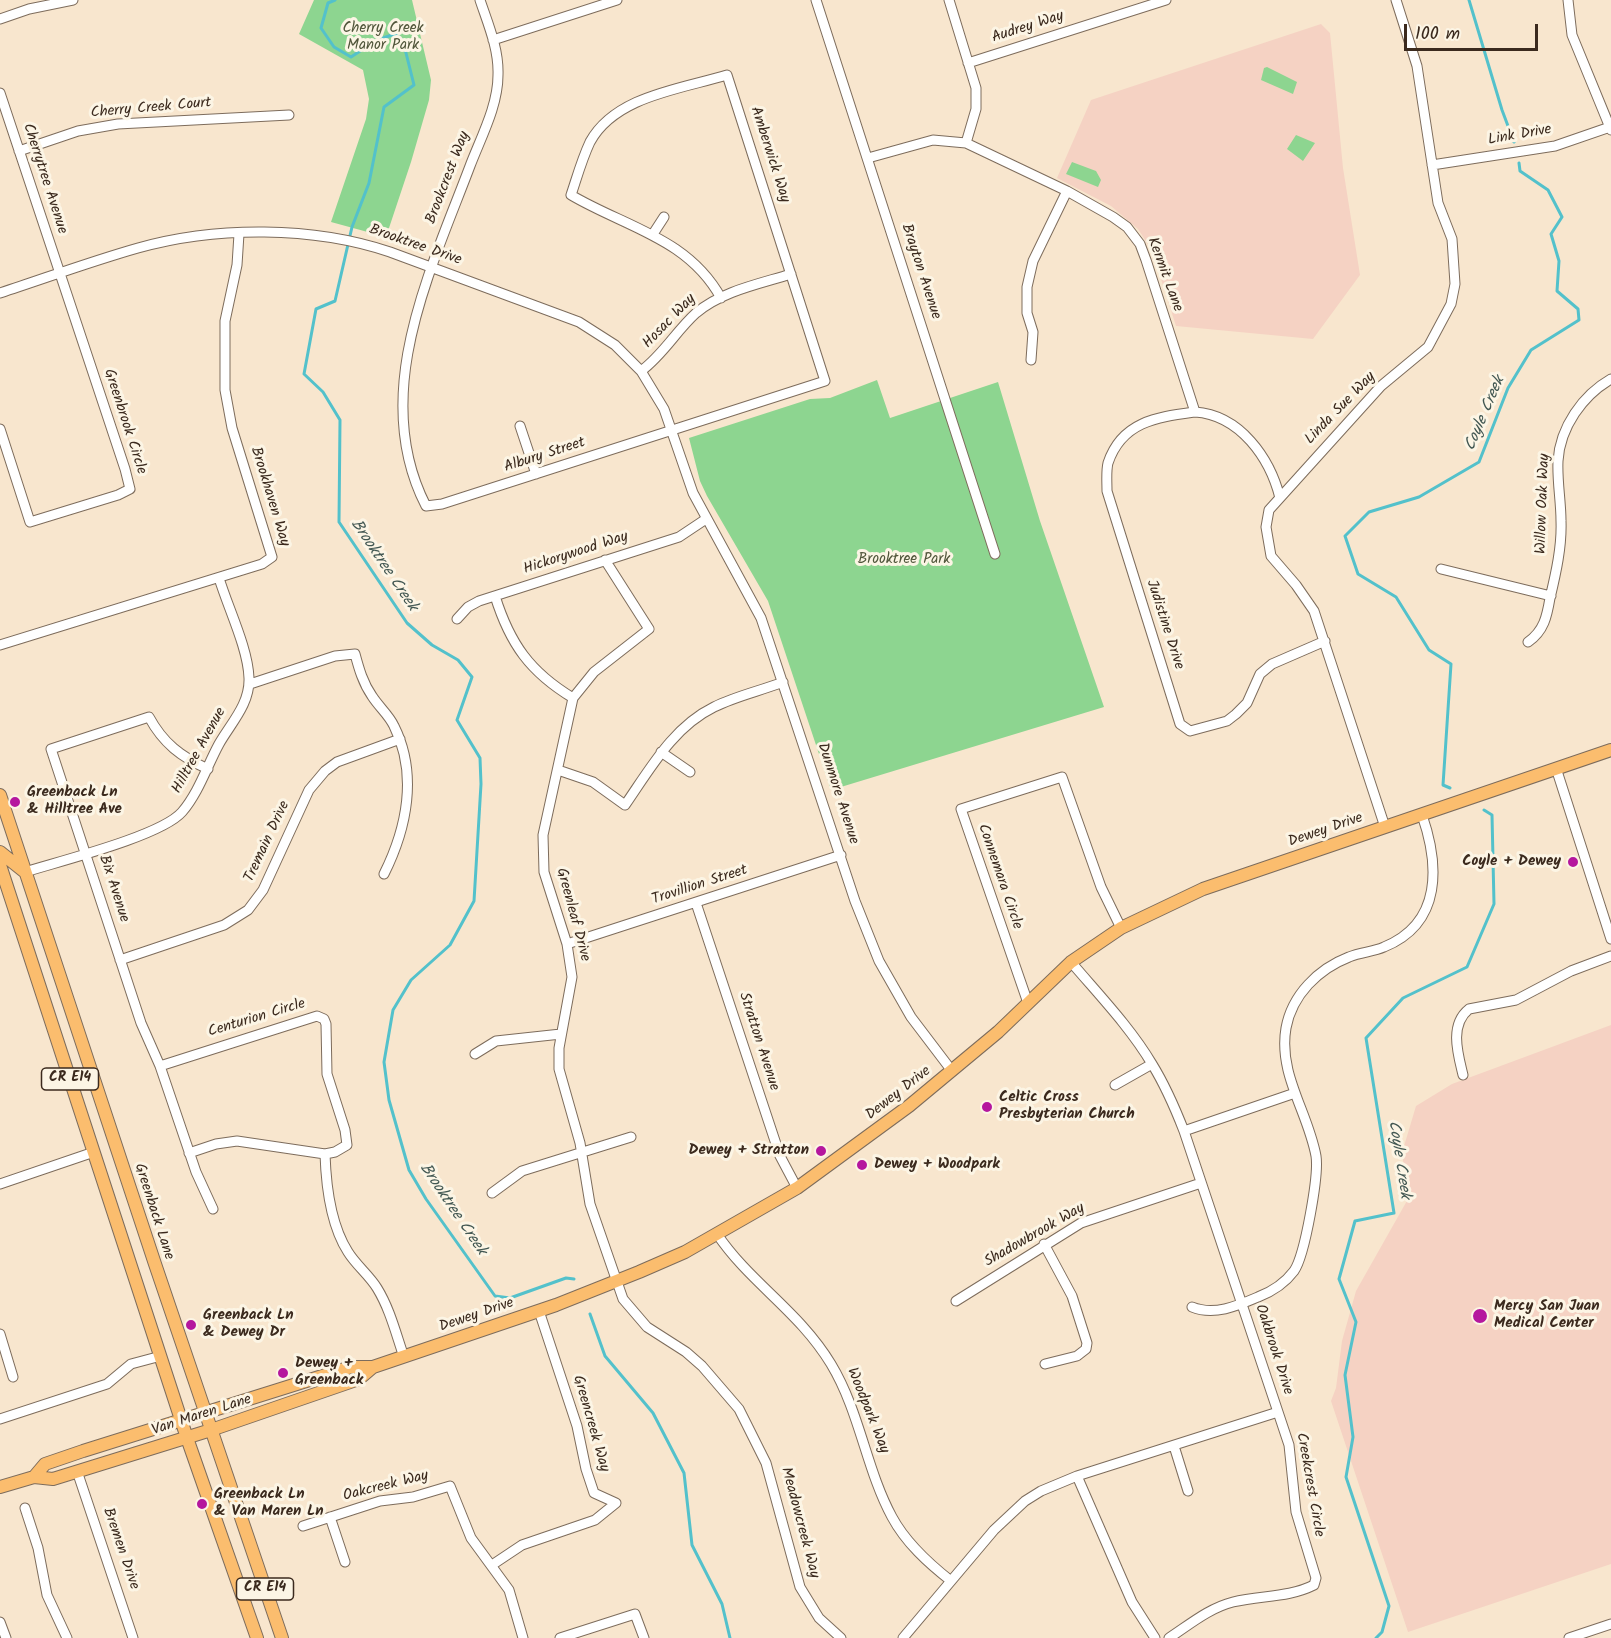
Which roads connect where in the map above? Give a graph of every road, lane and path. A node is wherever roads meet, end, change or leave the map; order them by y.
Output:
1 (73, 0) edge
2 (480, 0) edge
3 (617, 0) edge
4 (816, 0) edge
5 (949, 0) edge
6 (1166, 0) edge
7 (1396, 0) edge
8 (1568, 0) edge
9 (0, 19) edge
10 (493, 40) junction
11 (968, 63) junction
12 (0, 93) edge
13 (289, 115) dead end
14 (1610, 128) edge
15 (966, 143) junction
16 (19, 151) junction
17 (868, 158) junction
18 (1432, 165) junction
19 (1066, 191) junction
20 (664, 217) dead end
21 (239, 234) junction
22 (653, 234) junction
23 (433, 267) junction
24 (60, 274) junction
25 (791, 274) junction
26 (0, 293) edge
27 (721, 298) junction
28 (1031, 360) dead end
29 (641, 371) junction
30 (1611, 379) edge
31 (1195, 412) junction
32 (520, 426) dead end
33 (0, 429) edge
34 (673, 432) junction
35 (536, 474) junction
36 (1280, 498) junction
37 (426, 506) joint
38 (706, 519) junction
39 (995, 554) dead end
40 (606, 560) junction
41 (1442, 569) dead end
42 (219, 578) junction
43 (495, 596) junction
44 (1551, 596) junction
45 (457, 619) dead end
46 (1325, 641) junction
47 (1528, 642) dead end
48 (0, 645) edge
49 (783, 682) junction
50 (250, 684) junction
51 (573, 698) junction
52 (400, 739) junction
53 (1611, 750) edge
54 (661, 752) junction
55 (1556, 768) junction
56 (208, 769) junction
57 (558, 770) junction
58 (690, 772) dead end
59 (0, 795) edge
60 (1422, 814) junction
61 (1385, 827) junction
62 (0, 852) edge
63 (85, 852) junction
64 (841, 855) junction
65 (0, 865) edge
66 (25, 872) junction
67 (384, 873) dead end
68 (696, 903) junction
69 (1121, 928) junction
70 (1611, 939) edge
71 (567, 944) junction
72 (1611, 956) edge
73 (120, 960) junction
74 (1071, 962) junction
75 (1028, 1003) junction
76 (561, 1034) junction
77 (475, 1054) dead end
78 (1152, 1064) junction
79 (160, 1066) junction
80 (952, 1071) junction
81 (1462, 1075) dead end
82 (1115, 1085) dead end
83 (1295, 1093) junction
84 (1184, 1131) junction
85 (631, 1137) dead end
86 (94, 1152) junction
87 (582, 1152) junction
88 (189, 1153) junction
89 (325, 1154) junction
90 (123, 1167) junction
91 (1201, 1182) junction
92 (0, 1184) edge
93 (797, 1188) junction
94 (492, 1193) dead end
95 (213, 1209) dead end
96 (717, 1234) junction
97 (1044, 1244) junction
98 (616, 1281) junction
99 (956, 1301) dead end
100 (1242, 1304) junction
101 (1192, 1307) dead end
102 (539, 1311) junction
103 (0, 1334) edge
104 (161, 1356) junction
105 (404, 1357) junction
106 (1045, 1364) dead end
107 (373, 1367) junction
108 (14, 1377) dead end
109 (205, 1412) junction
110 (1278, 1412) junction
111 (0, 1419) edge
112 (182, 1419) junction
113 (211, 1430) junction
114 (187, 1438) junction
115 (1174, 1446) junction
116 (77, 1471) junction
117 (1077, 1476) junction
118 (34, 1477) junction
119 (0, 1487) edge
120 (1188, 1491) dead end
121 (25, 1508) dead end
122 (330, 1517) junction
123 (303, 1526) dead end
124 (345, 1562) dead end
125 (492, 1565) junction
126 (951, 1581) junction
127 (0, 1622) edge
128 (1611, 1624) edge
129 (6, 1638) edge
130 (67, 1638) edge
131 (133, 1638) edge
132 (257, 1638) edge
133 (282, 1638) edge
134 (523, 1638) edge
135 (560, 1638) edge
136 (644, 1638) edge
137 (841, 1638) edge
138 (903, 1638) edge
139 (1155, 1638) edge
140 (1169, 1638) edge
141 (1569, 1638) edge

1 - 9 street
2 - 10 street, Brookcrest Way
3 - 10 street
4 - 17 street, Brayton Avenue
5 - 11 street
6 - 11 street, Audrey Way
7 - 18 street, Linda Sue Way
8 - 14 street
10 - 23 street, Brookcrest Way
11 - 15 street
12 - 16 street, Cherrytree Avenue
13 - 16 street, Cherry Creek Court
14 - 18 street, Link Drive
15 - 17 street, Kermit Lane
15 - 19 street, Kermit Lane
16 - 24 street, Cherrytree Avenue
17 - 39 street, Brayton Avenue
18 - 36 street, Linda Sue Way
19 - 28 street
19 - 31 street, Kermit Lane
20 - 22 street
21 - 23 street, Brooktree Drive
21 - 24 street, Brooktree Drive
21 - 42 street, Brookhaven Way
22 - 25 street, Amberwick Way
22 - 27 street, Amberwick Way
23 - 29 street, Brooktree Drive
23 - 37 street, Brookcrest Way
24 - 26 street, Brooktree Drive
24 - 33 street, Greenbrook Circle
25 - 27 street, Hosac Way
25 - 34 street, Amberwick Way
27 - 29 street, Hosac Way
29 - 34 street, Brooktree Drive
30 - 44 street, Willow Oak Way
31 - 36 street
31 - 46 street, Judistine Drive
32 - 35 street
34 - 35 street, Albury Street
34 - 38 street, Brooktree Drive
35 - 37 street, Albury Street
36 - 46 street, Linda Sue Way
38 - 40 street, Hickorywood Way
38 - 49 street, Dunmore Avenue
40 - 43 street, Hickorywood Way
40 - 51 street, Greenleaf Drive
41 - 44 street
42 - 48 street, Brookhaven Way
42 - 50 street
43 - 45 street, Hickorywood Way
43 - 51 street
44 - 47 street, Willow Oak Way
46 - 61 street, Linda Sue Way
49 - 54 street
49 - 64 street, Dunmore Avenue
50 - 52 street
50 - 56 street, Hilltree Avenue
51 - 57 street, Greenleaf Drive
52 - 67 street
52 - 73 street, Tremain Drive
53 - 55 main road, Dewey Drive
54 - 57 street
54 - 58 street
55 - 60 main road, Dewey Drive
55 - 70 street
56 - 63 street, Hilltree Avenue
56 - 63 street, Bix Avenue
57 - 71 street, Greenleaf Drive
59 - 66 main road, Greenback Lane / CR E14
60 - 61 main road, Dewey Drive
60 - 83 street
61 - 69 main road, Dewey Drive
62 - 66 main road
63 - 66 street, Hilltree Avenue
63 - 73 street, Bix Avenue
64 - 68 street, Trovillion Street
64 - 80 street, Dunmore Avenue
65 - 86 main road, CR E14
66 - 90 main road, Greenback Lane / CR E14
68 - 71 street, Trovillion Street
68 - 93 street, Stratton Avenue
69 - 74 main road, Dewey Drive
69 - 75 street, Connemara Circle
71 - 76 street, Greenleaf Drive
72 - 81 street
73 - 79 street, Bix Avenue
74 - 75 main road, Dewey Drive
74 - 78 street, Oakbrook Drive
75 - 80 main road, Dewey Drive
76 - 77 street
76 - 87 street, Greenleaf Drive
78 - 82 street
78 - 84 street, Oakbrook Drive
79 - 88 street, Bix Avenue
79 - 89 street, Centurion Circle
80 - 93 main road, Dewey Drive
83 - 84 street
83 - 100 street
84 - 91 street, Oakbrook Drive
85 - 87 street
86 - 90 main road
86 - 92 street
86 - 104 main road, CR E14
87 - 94 street
87 - 98 street, Greenleaf Drive
88 - 89 street
88 - 95 street, Bix Avenue
89 - 105 street
90 - 109 main road, Greenback Lane / CR E14
91 - 97 street, Shadowbrook Way
91 - 100 street, Oakbrook Drive
93 - 96 main road, Dewey Drive
96 - 98 main road, Dewey Drive
96 - 126 street, Woodpark Way
97 - 99 street, Shadowbrook Way
97 - 106 street
98 - 102 main road, Dewey Drive
98 - 137 street, Meadowcreek Way
100 - 101 street
100 - 110 street, Oakbrook Drive
102 - 105 main road, Dewey Drive
102 - 125 street, Greencreek Way
103 - 108 street
104 - 111 street
104 - 112 main road, CR E14
105 - 107 main road, Dewey Drive
107 - 109 main road, Dewey Drive
107 - 113 main road, Van Maren Lane
109 - 112 main road, Dewey Drive
109 - 113 main road, Greenback Lane / CR E14
110 - 115 street, Oakbrook Drive
110 - 140 street, Creekcrest Circle
112 - 114 main road, CR E14
112 - 118 main road, Van Maren Lane
113 - 114 main road, Van Maren Lane
113 - 133 main road, Greenback Lane / CR E14
114 - 116 main road, Van Maren Lane
114 - 132 main road, CR E14
115 - 117 street, Oakbrook Drive
115 - 120 street
116 - 118 main road, Van Maren Lane
116 - 131 street, Bremen Drive
117 - 126 street, Oakbrook Drive
117 - 139 street
118 - 119 main road, Van Maren Lane
121 - 130 street
122 - 123 street, Oakcreek Way
122 - 124 street
122 - 125 street, Oakcreek Way
125 - 134 street, Oakcreek Way
126 - 138 street, Oakbrook Drive
127 - 129 street
128 - 141 street
135 - 136 street

